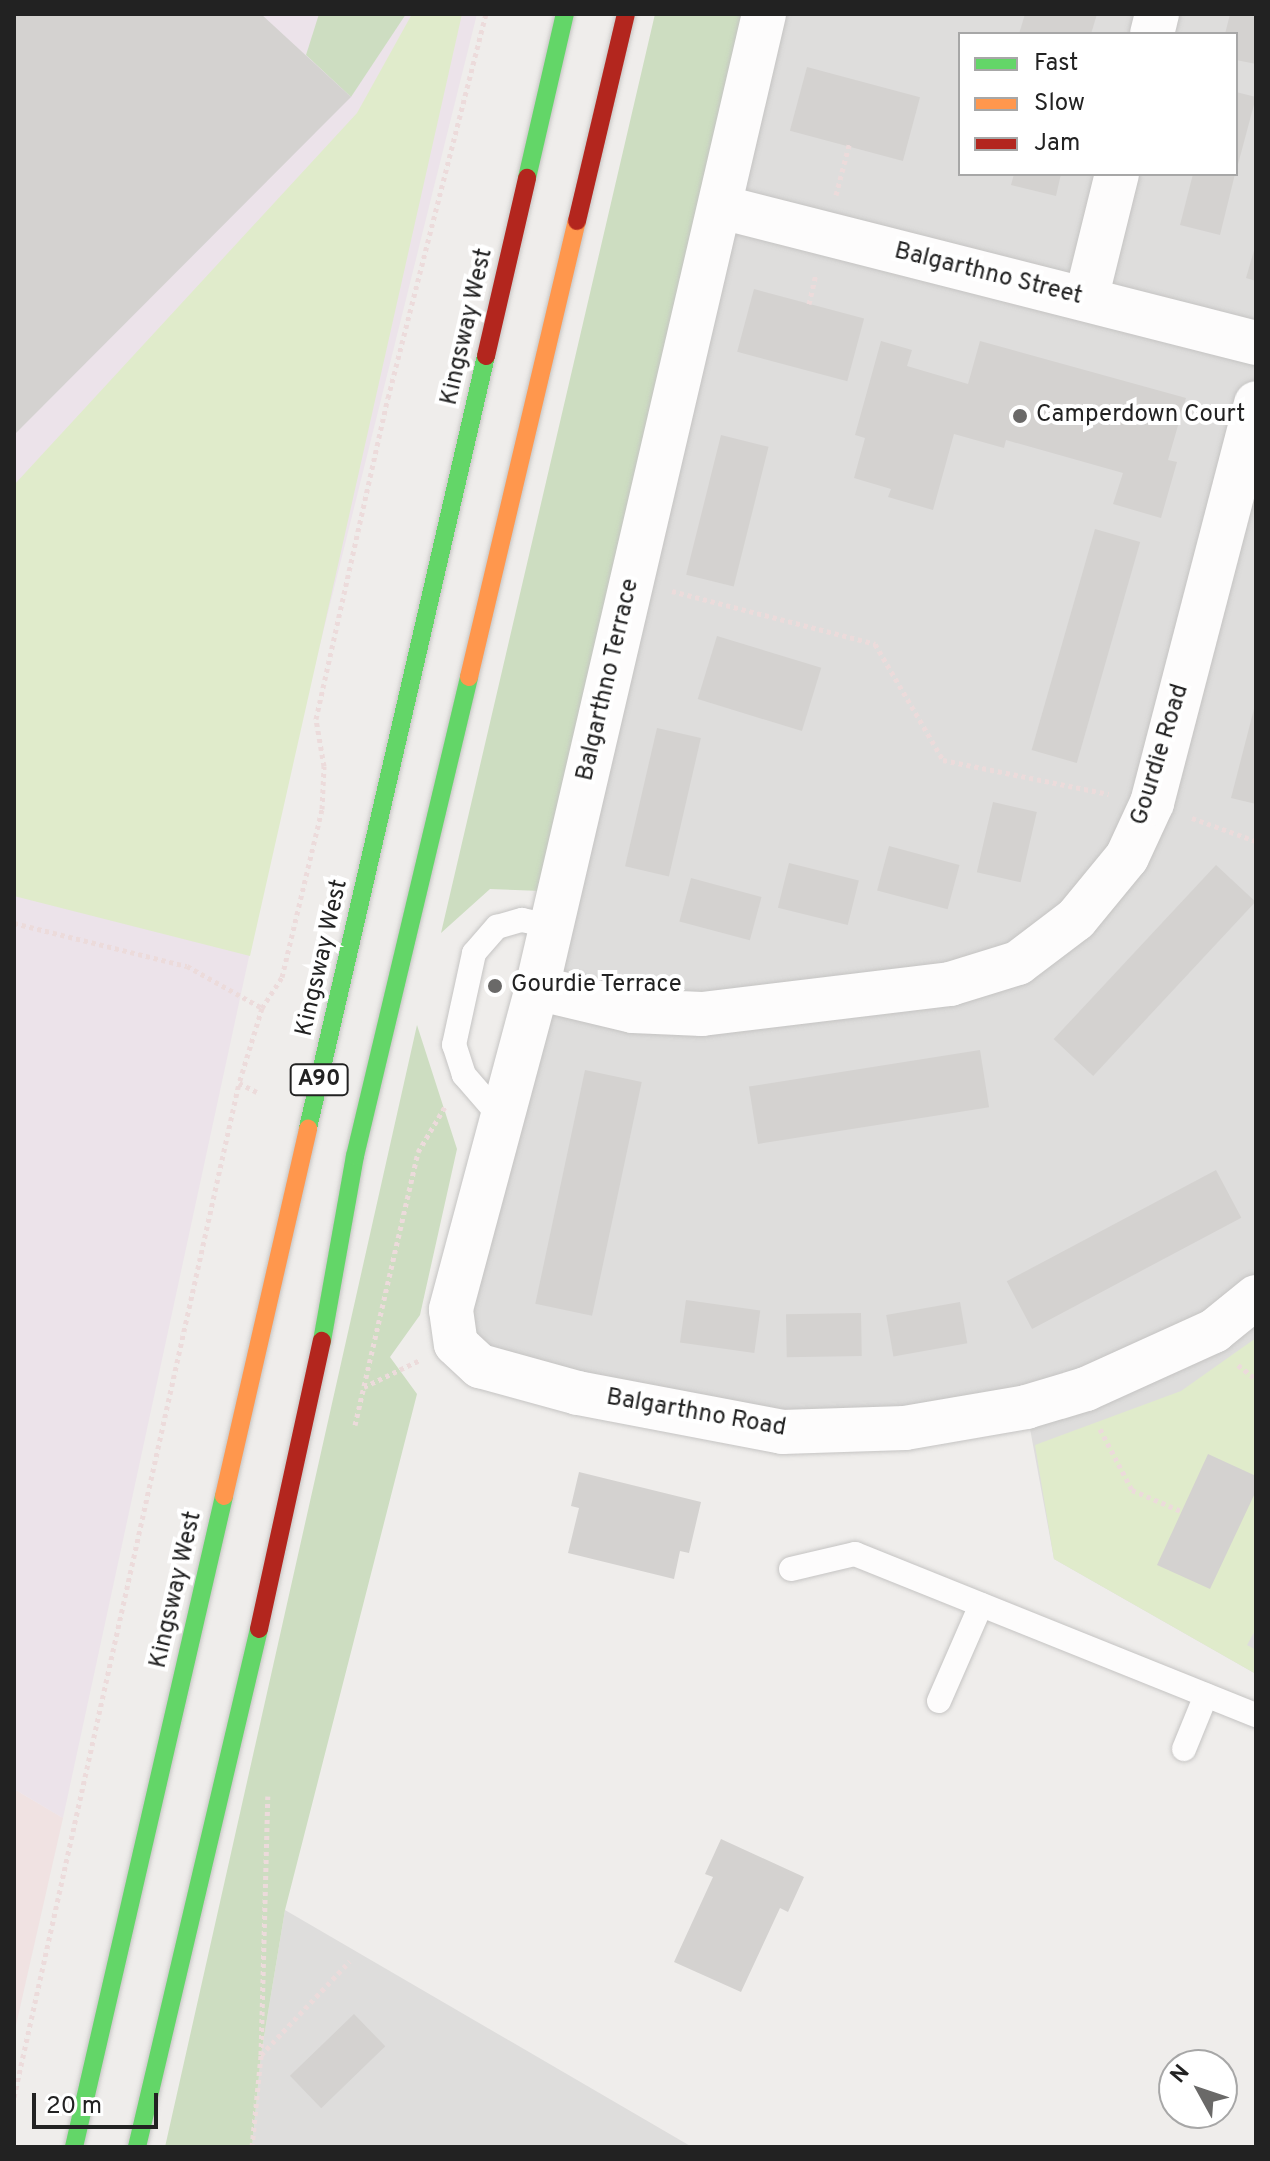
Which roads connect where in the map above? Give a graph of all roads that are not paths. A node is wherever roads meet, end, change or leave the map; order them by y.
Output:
1 (565, 14) edge
2 (626, 14) edge
3 (764, 14) edge
4 (1117, 176) edge
5 (721, 207) junction
6 (1086, 299) junction
7 (1256, 343) edge
8 (1256, 403) edge
9 (550, 926) junction
10 (537, 988) junction
11 (503, 1120) junction
12 (1256, 1297) edge
13 (456, 1344) joint
14 (791, 1569) dead end
15 (981, 1605) junction
16 (1206, 1695) junction
17 (939, 1701) dead end
18 (1256, 1715) edge
19 (1184, 1749) dead end
20 (74, 2147) edge
21 (137, 2147) edge

1 - 20 highway, Kingsway West / A90
2 - 21 highway, A90
3 - 5 street, Balgarthno Terrace
4 - 6 street
5 - 6 street, Balgarthno Street
5 - 9 street, Balgarthno Terrace
6 - 7 street, Balgarthno Street
8 - 10 street, Gourdie Road
9 - 10 street, Balgarthno Terrace
9 - 11 lane
10 - 11 street, Balgarthno Terrace
11 - 13 street, Balgarthno Terrace
12 - 13 street, Balgarthno Road
14 - 15 lane
15 - 16 lane
15 - 17 lane
16 - 18 lane
16 - 19 lane

